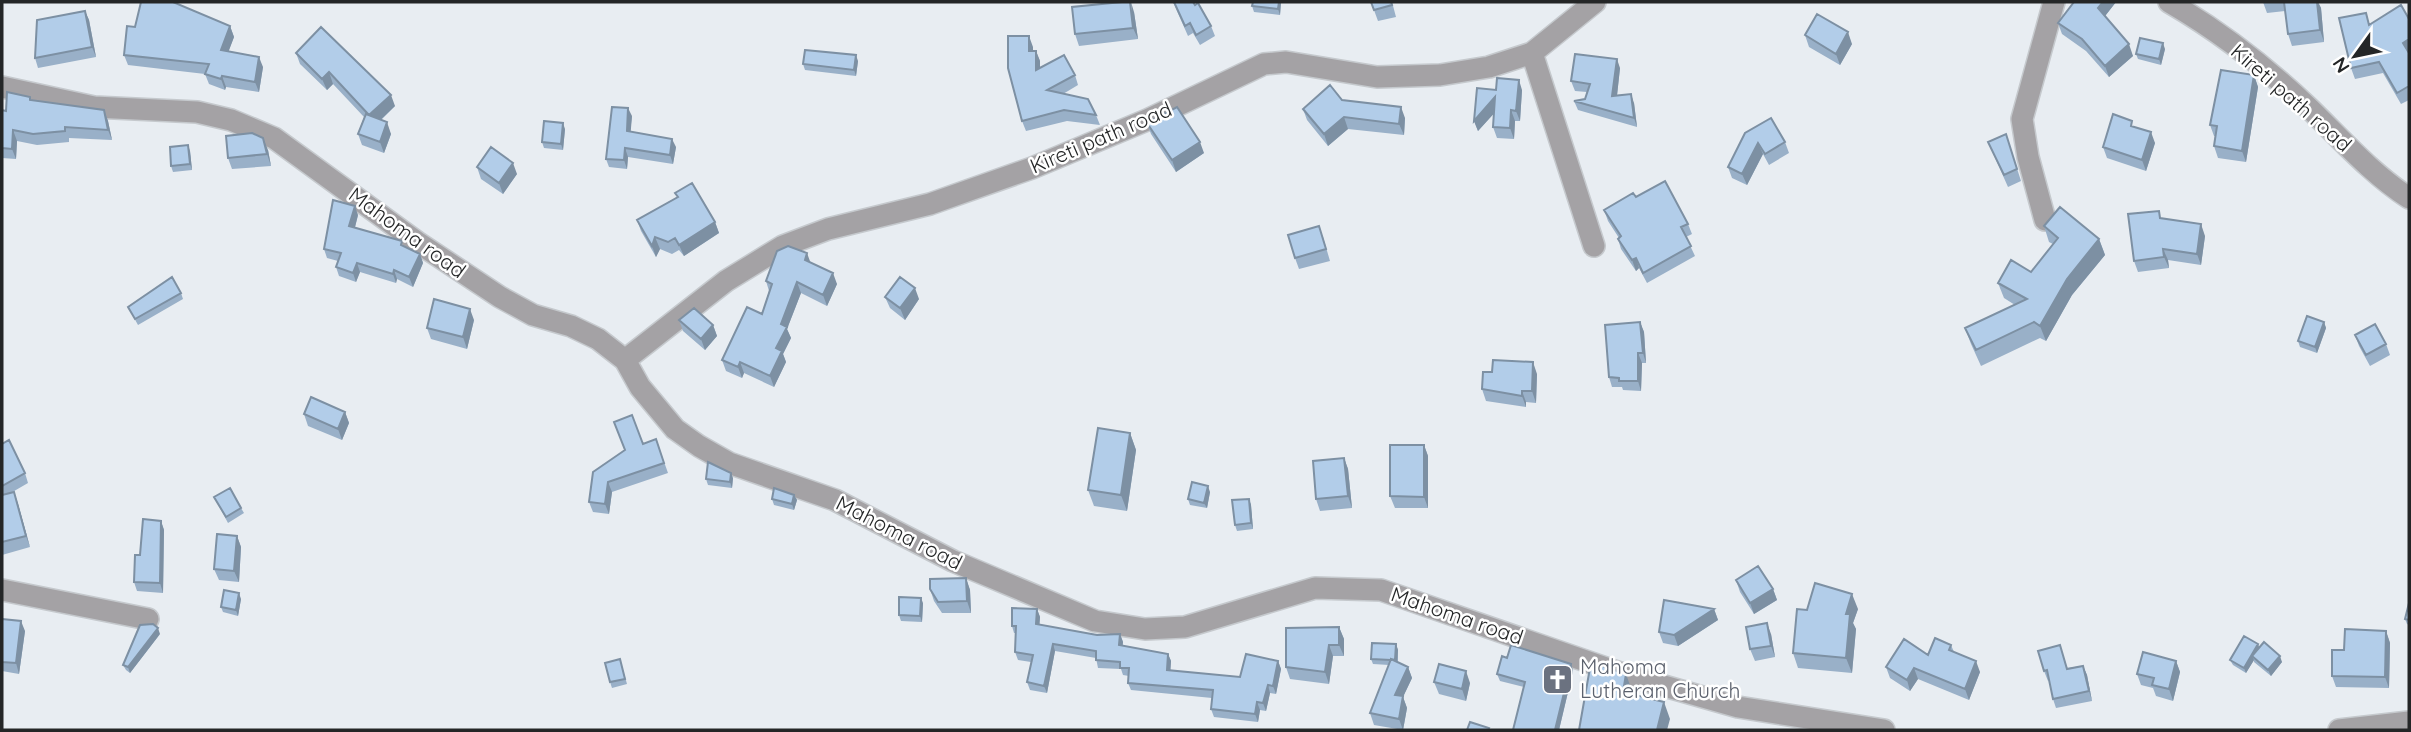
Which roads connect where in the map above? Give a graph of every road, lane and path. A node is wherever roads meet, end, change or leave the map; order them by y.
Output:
1 (1595, 2) edge
2 (2054, 2) edge
3 (2169, 2) edge
4 (1531, 53) junction
5 (2, 87) edge
6 (2409, 198) edge
7 (2045, 220) edge
8 (1594, 246) dead end
9 (625, 360) junction
10 (2, 590) edge
11 (148, 619) dead end
12 (2409, 722) edge
13 (1884, 730) edge
14 (2339, 730) edge

1 - 4 street, Kireti path road
2 - 7 street
3 - 6 street, Kireti path road
4 - 8 street
4 - 9 street, Kireti path road
5 - 9 street, Mahoma road
9 - 13 street, Mahoma road
10 - 11 street
12 - 14 street

